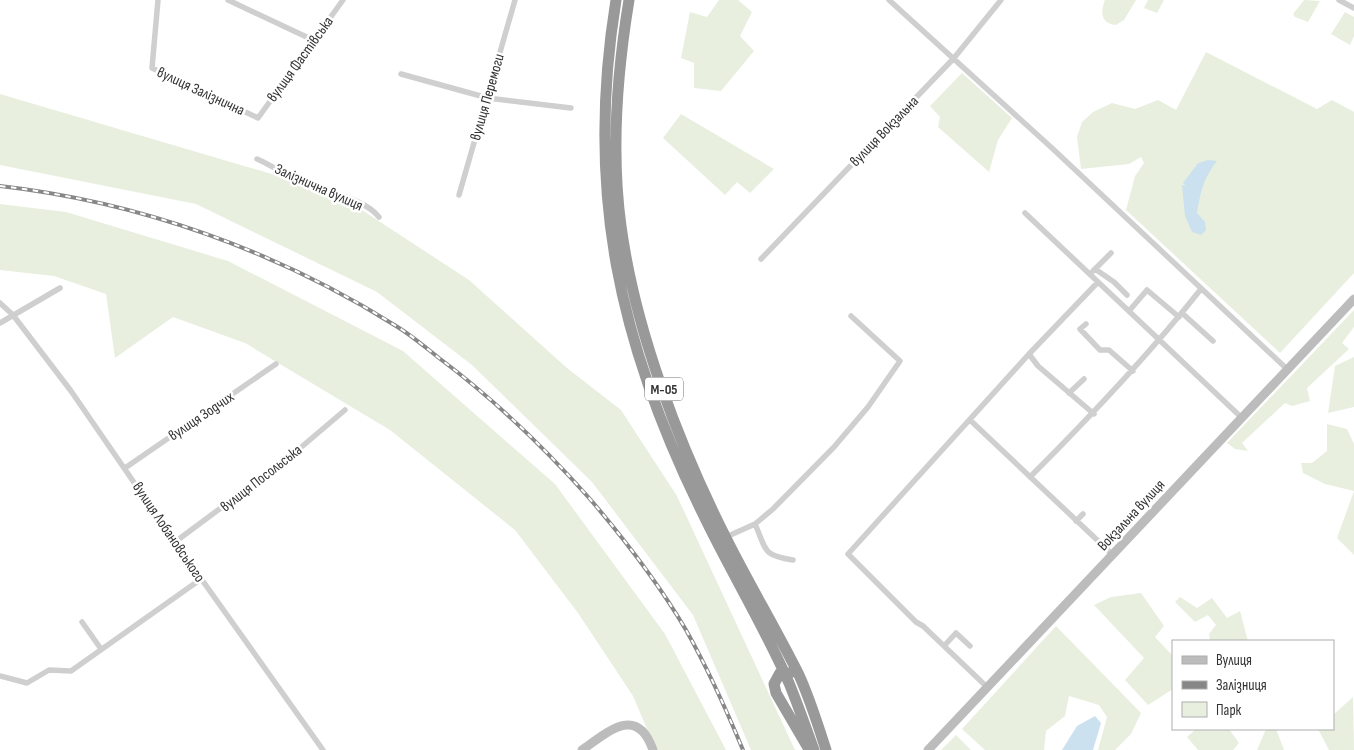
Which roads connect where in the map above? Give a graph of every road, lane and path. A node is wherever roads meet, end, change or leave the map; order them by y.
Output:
1 (158, 0) edge
2 (228, 0) edge
3 (343, 0) edge
4 (515, 0) edge
5 (616, 0) edge
6 (629, 0) edge
7 (889, 0) edge
8 (1001, 0) edge
9 (1339, 0) edge
10 (1354, 8) edge
11 (313, 40) junction
12 (954, 58) junction
13 (401, 74) dead end
14 (488, 98) junction
15 (571, 108) dead end
16 (258, 118) joint
17 (256, 159) dead end
18 (459, 194) dead end
19 (1025, 214) dead end
20 (379, 217) dead end
21 (1110, 253) dead end
22 (761, 259) dead end
23 (1095, 269) junction
24 (1090, 274) junction
25 (1098, 282) junction
26 (60, 288) dead end
27 (1201, 289) junction
28 (1127, 295) dead end
29 (1354, 299) edge
30 (0, 303) edge
31 (1129, 311) junction
32 (13, 315) junction
33 (1180, 315) junction
34 (851, 316) dead end
35 (0, 323) edge
36 (1086, 324) dead end
37 (1160, 340) junction
38 (1213, 341) dead end
39 (1029, 354) junction
40 (276, 364) dead end
41 (1288, 370) junction
42 (1133, 371) junction
43 (1084, 379) dead end
44 (1069, 393) junction
45 (345, 410) dead end
46 (1094, 414) junction
47 (1242, 418) junction
48 (970, 420) junction
49 (125, 468) junction
50 (1030, 477) junction
51 (1083, 514) dead end
52 (1076, 521) junction
53 (755, 524) junction
54 (726, 537) junction
55 (174, 542) junction
56 (1113, 555) junction
57 (793, 560) dead end
58 (201, 579) junction
59 (82, 622) dead end
60 (944, 646) junction
61 (970, 646) dead end
62 (102, 649) junction
63 (784, 672) junction
64 (0, 676) edge
65 (799, 676) junction
66 (987, 687) junction
67 (323, 750) edge
68 (582, 750) edge
69 (653, 750) edge
70 (810, 750) edge
71 (814, 750) edge
72 (826, 750) edge
73 (928, 750) edge

1 - 16 street, вулиця Залізнична
2 - 11 street
3 - 11 street, вулиця Фастівська
4 - 14 street, вулиця Перемоги
5 - 63 highway, М-05
6 - 54 highway, М-05
7 - 12 street
8 - 12 street, вулиця Вокзальна
9 - 10 street
11 - 16 street, вулиця Фастівська
12 - 22 street, вулиця Вокзальна
12 - 27 street
13 - 14 street
14 - 15 street
14 - 18 street, вулиця Перемоги
17 - 20 street, Залізнична вулиця
19 - 24 street
21 - 23 street
23 - 24 street
23 - 28 street
24 - 25 street
25 - 31 street
25 - 39 street
26 - 32 street
27 - 33 street
27 - 41 street
29 - 41 street, Вокзальна вулиця
30 - 32 street, вулиця Лобановського
31 - 33 street
31 - 37 street
32 - 35 street
32 - 49 street, вулиця Лобановського
33 - 37 street
33 - 38 street
34 - 53 street
36 - 42 street
37 - 42 street
37 - 47 street
39 - 44 street
39 - 48 street
40 - 49 street, вулиця Зодчих
41 - 47 street, Вокзальна вулиця
42 - 46 street
43 - 44 street
44 - 46 street
45 - 55 street, вулиця Посольська
46 - 50 street
47 - 56 street, Вокзальна вулиця
48 - 50 street
48 - 60 street
49 - 55 street, вулиця Лобановського
50 - 52 street
51 - 52 street
52 - 56 street
53 - 54 street
53 - 57 street
54 - 65 highway, М-05
55 - 58 street, вулиця Лобановського
56 - 66 street, Вокзальна вулиця
58 - 62 street
58 - 67 street, вулиця Лобановського
59 - 62 street
60 - 61 street
60 - 66 street
62 - 64 street
63 - 65 highway
63 - 70 highway
63 - 71 highway, М-05
65 - 72 highway, М-05
66 - 73 street, Вокзальна вулиця
68 - 69 street

